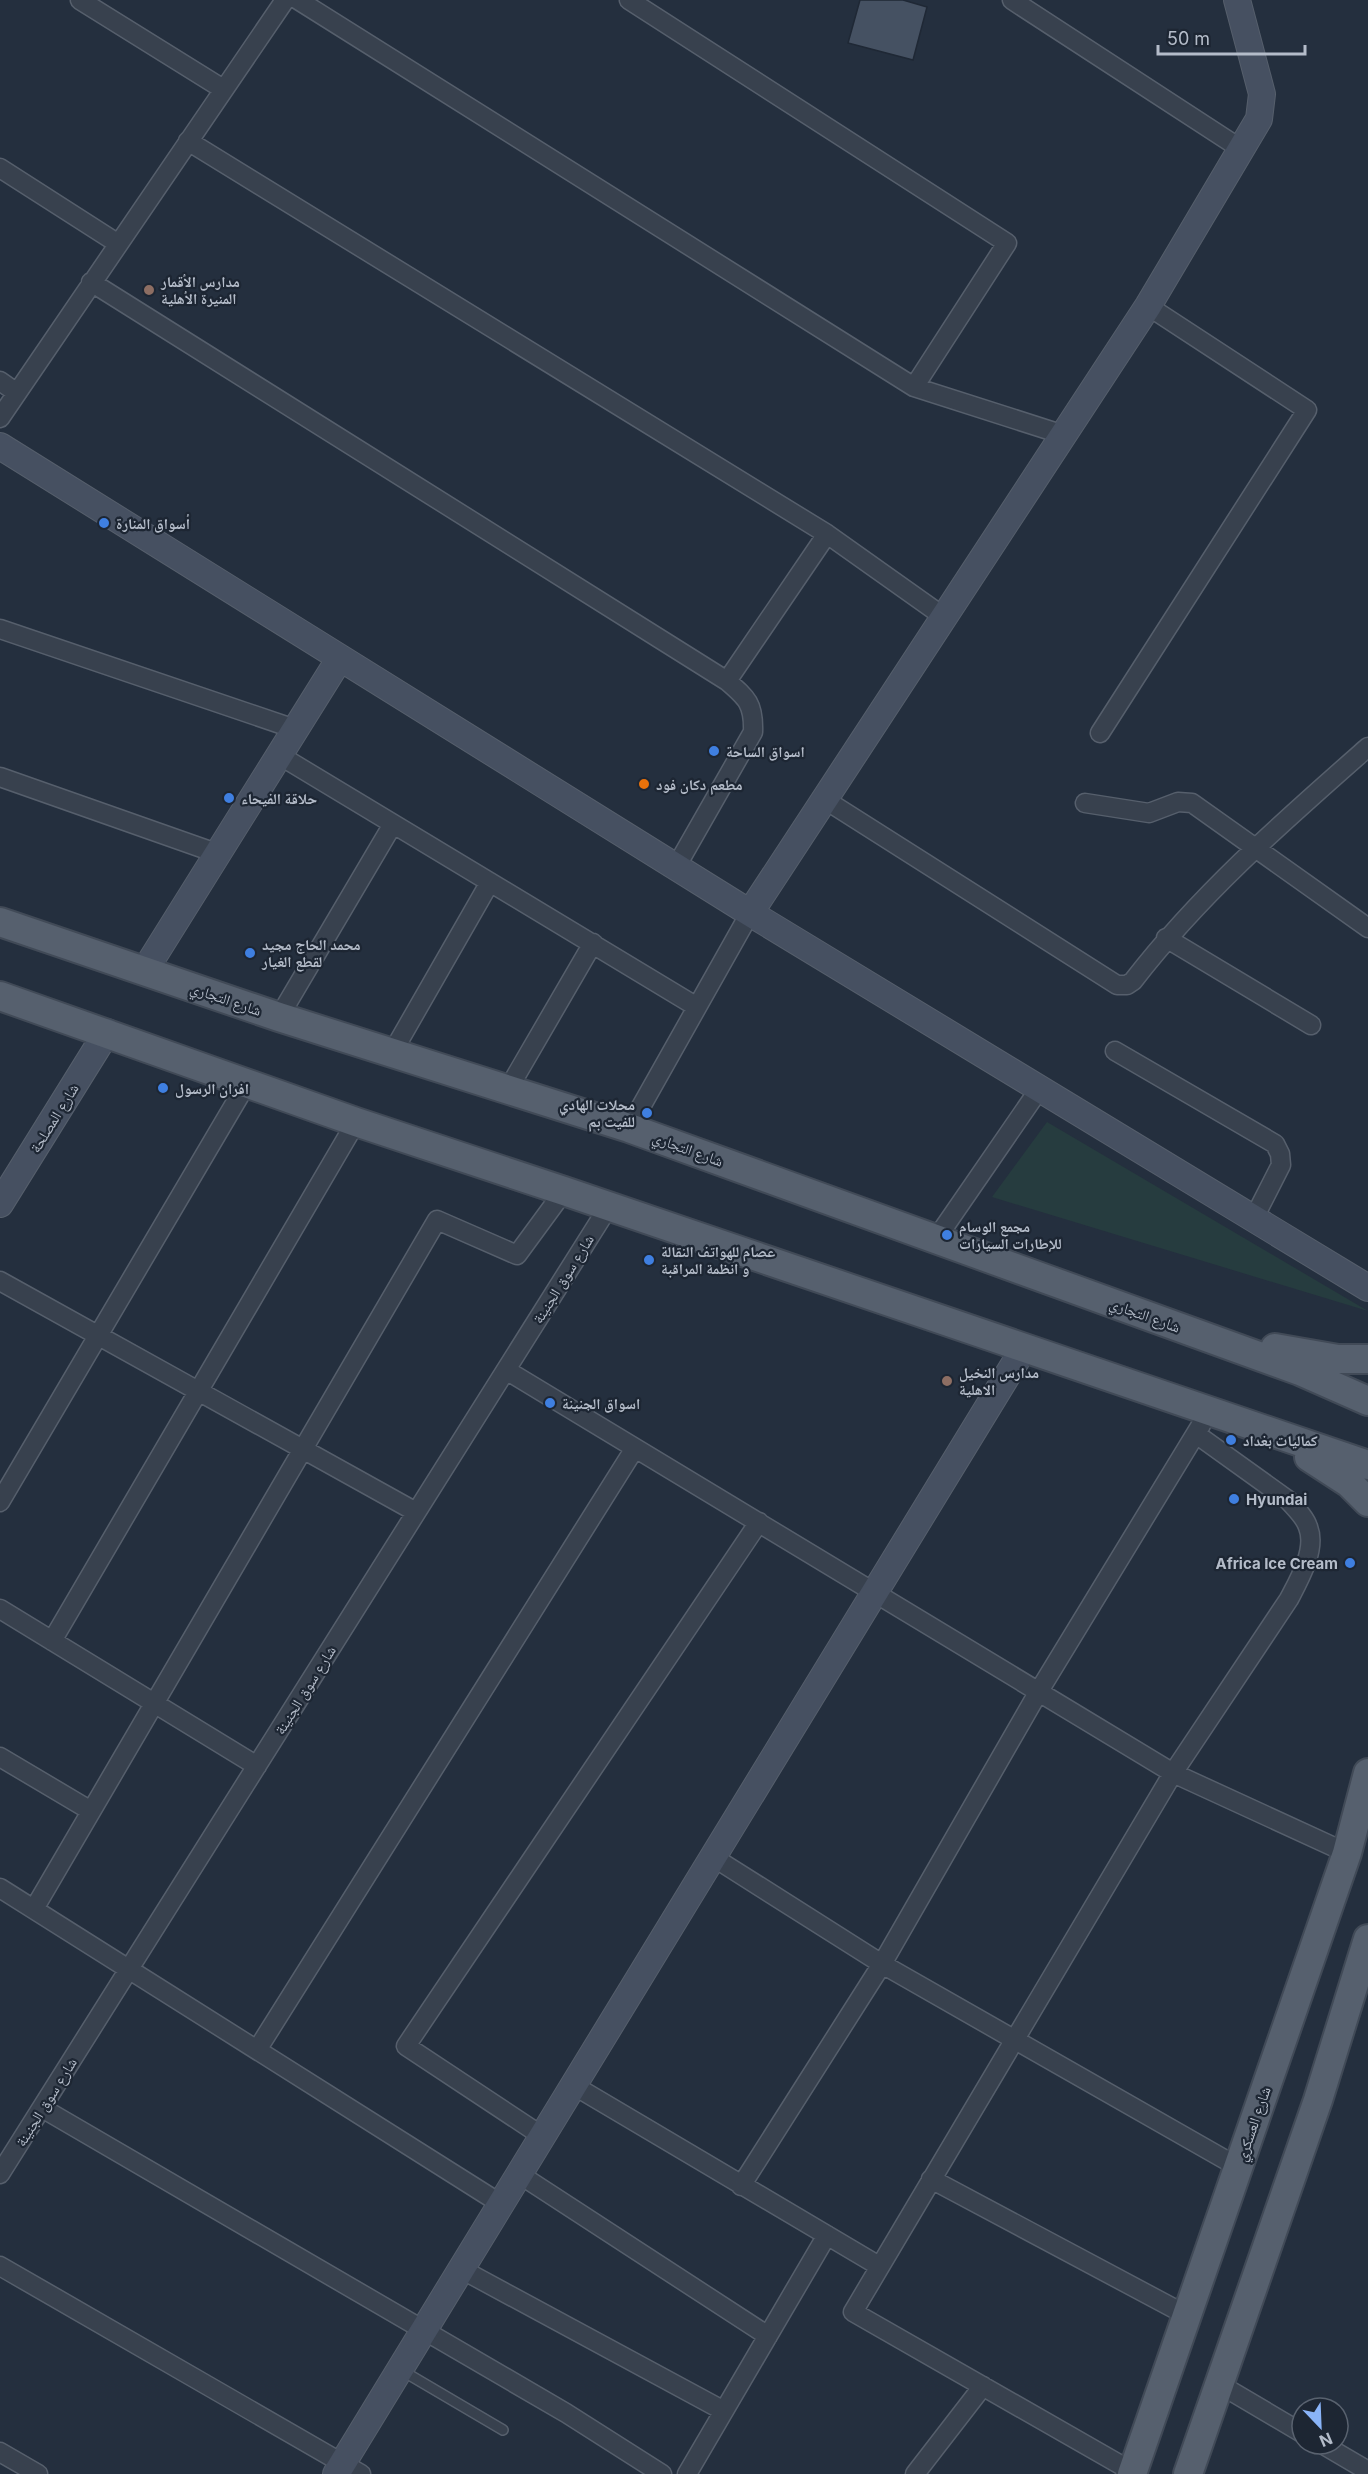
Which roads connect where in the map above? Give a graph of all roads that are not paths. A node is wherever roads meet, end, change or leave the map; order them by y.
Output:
1 (80, 0) edge
2 (285, 0) edge
3 (298, 0) edge
4 (629, 0) edge
5 (1012, 0) edge
6 (1237, 0) edge
7 (223, 89) junction
8 (188, 141) junction
9 (1241, 149) junction
10 (0, 168) edge
11 (117, 243) junction
12 (91, 282) junction
13 (1148, 306) junction
14 (0, 381) edge
15 (914, 387) junction
16 (17, 393) junction
17 (0, 418) edge
18 (1064, 435) junction
19 (0, 446) edge
20 (828, 534) junction
21 (944, 617) junction
22 (0, 629) edge
23 (340, 658) junction
24 (727, 681) junction
25 (295, 729) junction
26 (1100, 733) dead end
27 (1368, 747) edge
28 (279, 755) junction
29 (0, 777) edge
30 (824, 799) junction
31 (1085, 803) dead end
32 (393, 824) junction
33 (1255, 846) junction
34 (216, 853) junction
35 (676, 867) junction
36 (490, 882) junction
37 (750, 913) junction
38 (0, 922) edge
39 (1368, 928) edge
40 (1166, 938) junction
41 (593, 943) junction
42 (145, 970) junction
43 (0, 996) edge
44 (697, 1007) junction
45 (279, 1017) junction
46 (1311, 1025) dead end
47 (107, 1032) junction
48 (1115, 1051) dead end
49 (392, 1053) junction
50 (247, 1083) junction
51 (1040, 1088) junction
52 (507, 1091) junction
53 (356, 1122) junction
54 (629, 1128) junction
55 (564, 1191) junction
56 (0, 1204) edge
57 (609, 1206) junction
58 (1254, 1218) junction
59 (936, 1239) junction
60 (0, 1281) edge
61 (1368, 1288) edge
62 (1200, 1334) junction
63 (98, 1335) junction
64 (1024, 1348) junction
65 (1368, 1359) edge
66 (506, 1370) junction
67 (200, 1391) junction
68 (1368, 1401) edge
69 (1202, 1422) junction
70 (1263, 1431) junction
71 (635, 1448) junction
72 (303, 1449) junction
73 (1368, 1465) edge
74 (0, 1502) edge
75 (1368, 1502) edge
76 (416, 1512) junction
77 (759, 1522) junction
78 (874, 1592) junction
79 (0, 1609) edge
80 (52, 1641) junction
81 (1039, 1691) junction
82 (154, 1703) junction
83 (0, 1756) edge
84 (257, 1766) junction
85 (1173, 1773) junction
86 (1368, 1773) edge
87 (91, 1811) junction
88 (1347, 1853) junction
89 (713, 1857) junction
90 (0, 1888) edge
91 (34, 1909) junction
92 (1368, 1939) edge
93 (882, 1964) junction
94 (129, 1970) junction
95 (1362, 1976) edge
96 (1014, 2040) junction
97 (257, 2050) junction
98 (573, 2085) junction
99 (42, 2108) junction
100 (543, 2136) junction
101 (1238, 2167) junction
102 (0, 2174) edge
103 (519, 2174) junction
104 (931, 2179) junction
105 (741, 2186) junction
106 (501, 2204) junction
107 (827, 2235) junction
108 (0, 2266) edge
109 (879, 2266) junction
110 (461, 2269) junction
111 (1188, 2316) junction
112 (424, 2330) junction
113 (768, 2336) junction
114 (400, 2369) junction
115 (1219, 2384) junction
116 (983, 2386) junction
117 (724, 2411) junction
118 (1290, 2426) edge
119 (503, 2430) dead end
120 (0, 2452) edge
121 (1342, 2456) edge
122 (347, 2470) edge
123 (1368, 2471) edge
124 (1133, 2473) edge
125 (38, 2474) edge
126 (662, 2474) edge
127 (687, 2474) edge
128 (915, 2474) edge
129 (1188, 2474) edge

1 - 7 street
2 - 7 street
3 - 15 street
4 - 15 street
5 - 9 street
6 - 9 street
7 - 8 street
8 - 11 street
8 - 20 street
9 - 13 street
10 - 11 street
11 - 12 street
12 - 16 street
12 - 24 street
13 - 18 street
13 - 26 street
14 - 16 street
15 - 18 street
16 - 17 street
18 - 21 street
19 - 23 street
20 - 21 street
20 - 24 street
21 - 30 street
22 - 25 street
23 - 25 street
23 - 35 street
24 - 35 street
25 - 28 street
27 - 33 street
28 - 32 street
28 - 34 street
29 - 34 street
30 - 37 street
30 - 40 street
31 - 33 street
32 - 36 street
32 - 45 street
33 - 39 street
33 - 40 street
34 - 42 street
35 - 37 street
36 - 41 street
36 - 49 street
37 - 44 street
37 - 51 street
38 - 42 main road, شارع التجاري
40 - 46 street
41 - 44 street
41 - 52 street
42 - 45 main road, شارع التجاري
43 - 47 main road
44 - 54 street
45 - 49 main road, شارع التجاري
47 - 50 main road
47 - 56 street, شارع المصلحة
48 - 58 street
49 - 52 main road, شارع التجاري
50 - 53 main road
50 - 63 street
51 - 58 street
51 - 59 street
52 - 54 main road, شارع التجاري
53 - 55 main road
53 - 67 street
54 - 59 main road, شارع التجاري
55 - 57 main road
55 - 72 street
57 - 64 main road
57 - 66 street, شارع سوق الجنينة
58 - 61 street
59 - 62 main road, شارع التجاري
60 - 63 street
62 - 65 main road
62 - 68 main road, شارع التجاري
63 - 67 street
63 - 74 street
64 - 69 main road
64 - 78 street
66 - 71 street
66 - 76 street, شارع سوق الجنينة
67 - 72 street
67 - 80 street
69 - 70 main road
69 - 81 street
69 - 85 street
70 - 73 main road
70 - 75 main road
71 - 77 street
71 - 97 street
72 - 76 street
72 - 82 street
76 - 84 street, شارع سوق الجنينة
77 - 78 street
77 - 100 street
78 - 81 street
78 - 89 street
79 - 80 street
80 - 82 street
81 - 85 street
81 - 93 street
82 - 84 street
82 - 87 street
83 - 87 street
84 - 94 street, شارع سوق الجنينة
85 - 88 street
85 - 96 street
86 - 88 main road, شارع العسكري
87 - 91 street
88 - 101 main road, شارع العسكري
89 - 93 street
89 - 98 street
90 - 91 street
91 - 94 street
92 - 95 main road
93 - 96 street
93 - 105 street
94 - 97 street
94 - 99 street, شارع سوق الجنينة
95 - 115 main road
96 - 101 street
96 - 104 street
97 - 106 street
98 - 100 street
98 - 105 street
99 - 102 street, شارع سوق الجنينة
99 - 112 street
100 - 103 street
101 - 111 main road, شارع العسكري
103 - 106 street
103 - 113 street
104 - 109 street
104 - 111 street
105 - 107 street
106 - 110 street
107 - 109 street
107 - 113 street
108 - 122 street
109 - 116 street
110 - 112 street
110 - 117 street
111 - 124 main road, شارع العسكري
112 - 114 street
112 - 126 street
113 - 117 street
114 - 119 lane
114 - 122 street
115 - 118 street
115 - 129 main road
116 - 124 street
116 - 128 street
117 - 127 street
120 - 125 street
121 - 123 street

